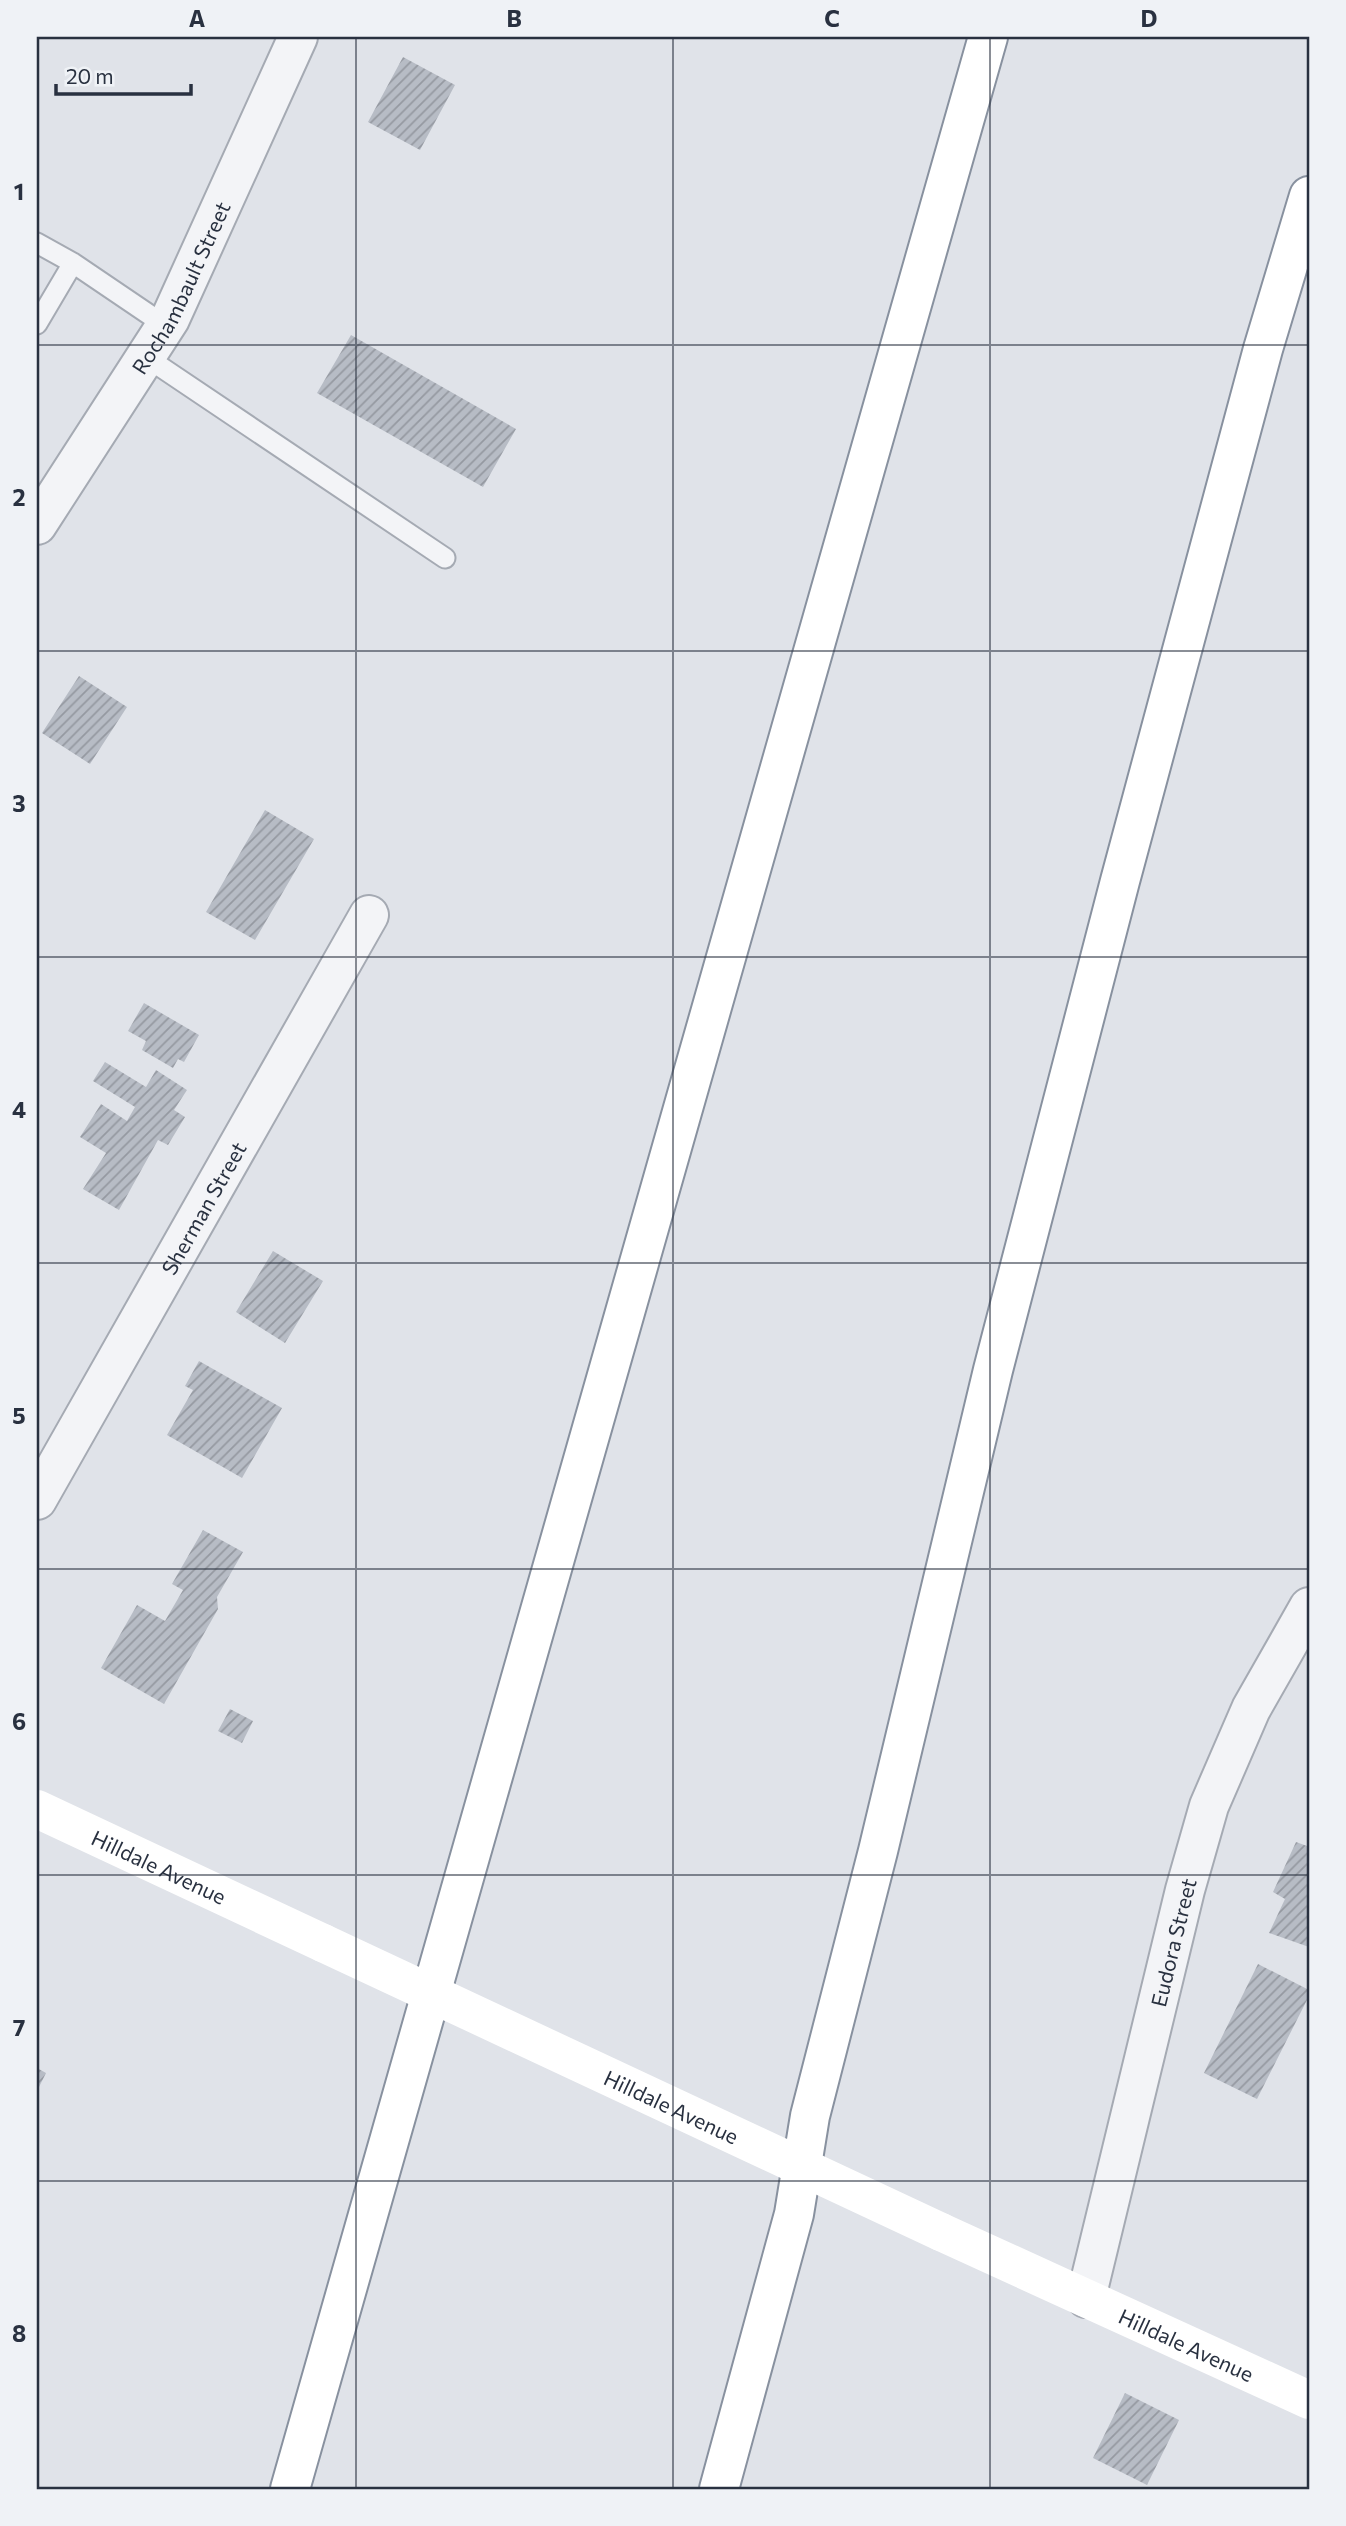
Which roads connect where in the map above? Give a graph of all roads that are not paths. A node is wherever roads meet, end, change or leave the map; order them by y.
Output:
1 (298, 37) edge
2 (988, 37) edge
3 (1309, 196) edge
4 (37, 243) edge
5 (73, 263) junction
6 (37, 324) edge
7 (166, 326) junction
8 (146, 357) junction
9 (37, 525) edge
10 (445, 558) dead end
11 (369, 915) dead end
12 (37, 1500) edge
13 (1309, 1607) edge
14 (37, 1809) edge
15 (1086, 2298) junction
16 (1309, 2400) edge
17 (290, 2489) edge
18 (719, 2489) edge

1 - 7 street, Rochambault Street
2 - 17 main road
3 - 18 main road
4 - 5 lane
5 - 6 lane
5 - 7 lane
7 - 8 street, Rochambault Street
8 - 9 street, Rochambault Street
8 - 10 lane
11 - 12 street, Sherman Street
13 - 15 street, Eudora Street
14 - 15 main road, Hilldale Avenue, bridge
15 - 16 main road, Hilldale Avenue

